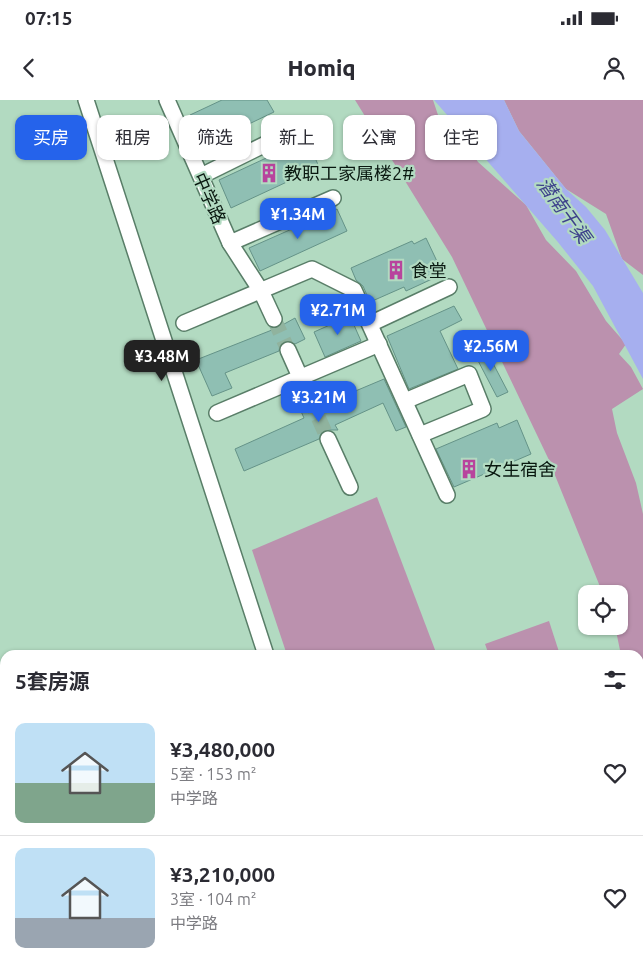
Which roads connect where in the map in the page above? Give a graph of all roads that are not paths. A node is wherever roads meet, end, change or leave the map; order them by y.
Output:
1 (86, 100) edge
2 (167, 100) edge
3 (261, 146) edge
4 (201, 176) junction
5 (333, 198) dead end
6 (230, 243) junction
7 (449, 287) dead end
8 (274, 319) tunnel mouth
9 (184, 323) dead end
10 (370, 324) junction
11 (379, 344) junction
12 (288, 350) tunnel mouth
13 (309, 397) tunnel mouth
14 (405, 402) junction
15 (218, 413) dead end
16 (420, 435) junction
17 (328, 439) tunnel mouth
18 (350, 486) dead end
19 (447, 494) dead end
20 (264, 650) edge

1 - 20 street
2 - 4 street, 中学路
3 - 4 street
4 - 6 street, 中学路
5 - 6 street
6 - 8 street, 中学路
7 - 10 street
9 - 10 street
10 - 11 street
11 - 14 street
11 - 15 street
12 - 13 street
14 - 16 street
14 - 16 street
16 - 19 street
17 - 18 street

